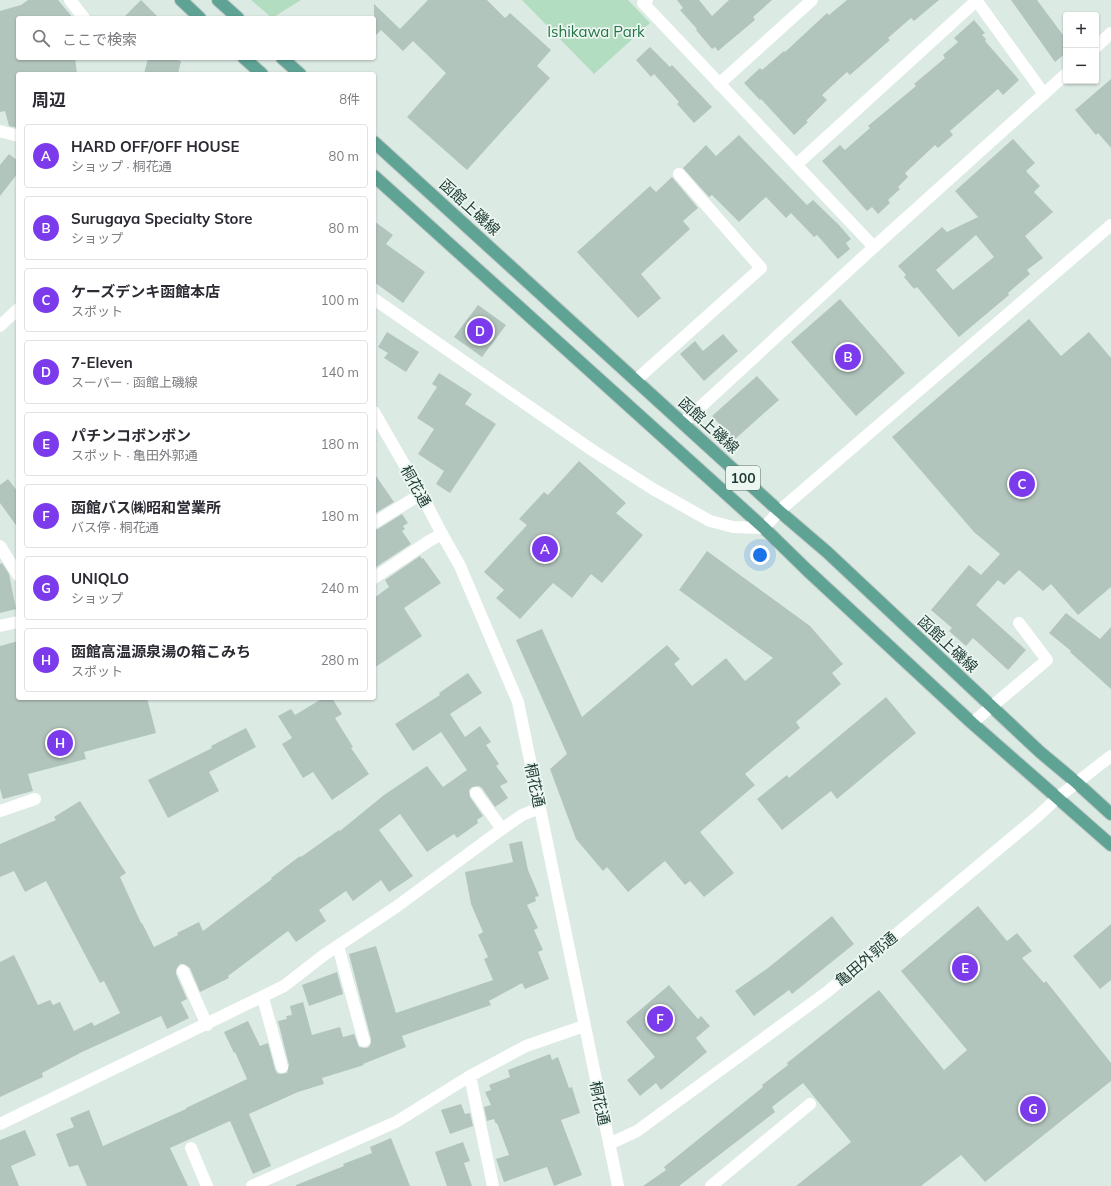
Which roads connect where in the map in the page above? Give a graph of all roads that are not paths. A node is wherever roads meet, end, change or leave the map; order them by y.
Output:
1 (70, 0) edge
2 (181, 0) edge
3 (218, 0) edge
4 (647, 0) edge
5 (812, 0) edge
6 (976, 1) edge
7 (82, 16) edge
8 (195, 16) edge
9 (236, 16) edge
10 (1111, 33) edge
11 (1099, 44) edge
12 (246, 60) edge
13 (284, 60) edge
14 (260, 72) edge
15 (298, 72) edge
16 (1063, 77) edge
17 (719, 84) junction
18 (1044, 94) junction
19 (0, 131) edge
20 (16, 135) edge
21 (376, 144) edge
22 (796, 165) junction
23 (679, 174) dead end
24 (376, 178) edge
25 (1111, 225) edge
26 (874, 247) junction
27 (376, 300) edge
28 (16, 311) edge
29 (0, 326) edge
30 (636, 380) junction
31 (376, 415) edge
32 (683, 423) junction
33 (421, 494) junction
34 (779, 511) junction
35 (376, 522) edge
36 (764, 528) junction
37 (442, 534) junction
38 (0, 546) edge
39 (16, 572) edge
40 (376, 577) edge
41 (16, 622) edge
42 (1019, 623) dead end
43 (0, 626) edge
44 (992, 706) junction
45 (972, 723) junction
46 (1111, 756) edge
47 (1077, 783) junction
48 (476, 793) dead end
49 (1057, 798) junction
50 (36, 799) dead end
51 (540, 808) junction
52 (0, 811) edge
53 (1111, 814) edge
54 (502, 829) junction
55 (1111, 845) edge
56 (338, 946) junction
57 (183, 971) dead end
58 (263, 998) junction
59 (207, 1025) junction
60 (584, 1026) junction
61 (364, 1041) dead end
62 (282, 1067) dead end
63 (470, 1076) junction
64 (810, 1104) dead end
65 (0, 1124) edge
66 (609, 1144) junction
67 (191, 1148) dead end
68 (207, 1186) edge
69 (252, 1186) edge
70 (493, 1186) edge
71 (618, 1186) edge
72 (711, 1186) edge

1 - 7 street
2 - 8 main road
3 - 9 main road
4 - 17 street
5 - 17 street
6 - 18 street
6 - 22 street
10 - 11 street
12 - 14 main road
13 - 15 main road
16 - 18 street
17 - 22 street
18 - 26 street
19 - 20 street
21 - 30 main road, 函館上磯線 / 100
22 - 26 street
23 - 30 street
24 - 36 main road, 100
25 - 34 street
26 - 32 street
27 - 36 street
28 - 29 street
30 - 32 main road, 函館上磯線 / 100
31 - 33 street, 桐花通
32 - 34 main road, 函館上磯線 / 100
33 - 35 street
33 - 37 street, 桐花通
34 - 36 street
34 - 44 main road, 函館上磯線 / 100
36 - 45 main road, 100
37 - 40 street
37 - 51 street, 桐花通
38 - 39 street
41 - 43 street
42 - 44 street
44 - 45 street
44 - 47 main road, 函館上磯線 / 100
45 - 49 main road, 100
46 - 47 street, 亀田外郭通
47 - 49 street, 亀田外郭通
47 - 53 main road, 函館上磯線 / 100
48 - 54 street
49 - 55 main road, 100
49 - 66 street, 亀田外郭通
50 - 52 street
51 - 54 street
51 - 60 street, 桐花通
54 - 56 street
56 - 58 street
56 - 61 street
57 - 59 street
58 - 59 street
58 - 62 street
59 - 65 street
60 - 63 street
60 - 66 street, 桐花通
63 - 69 street
63 - 70 street
64 - 72 street
66 - 71 street, 桐花通
67 - 68 street

